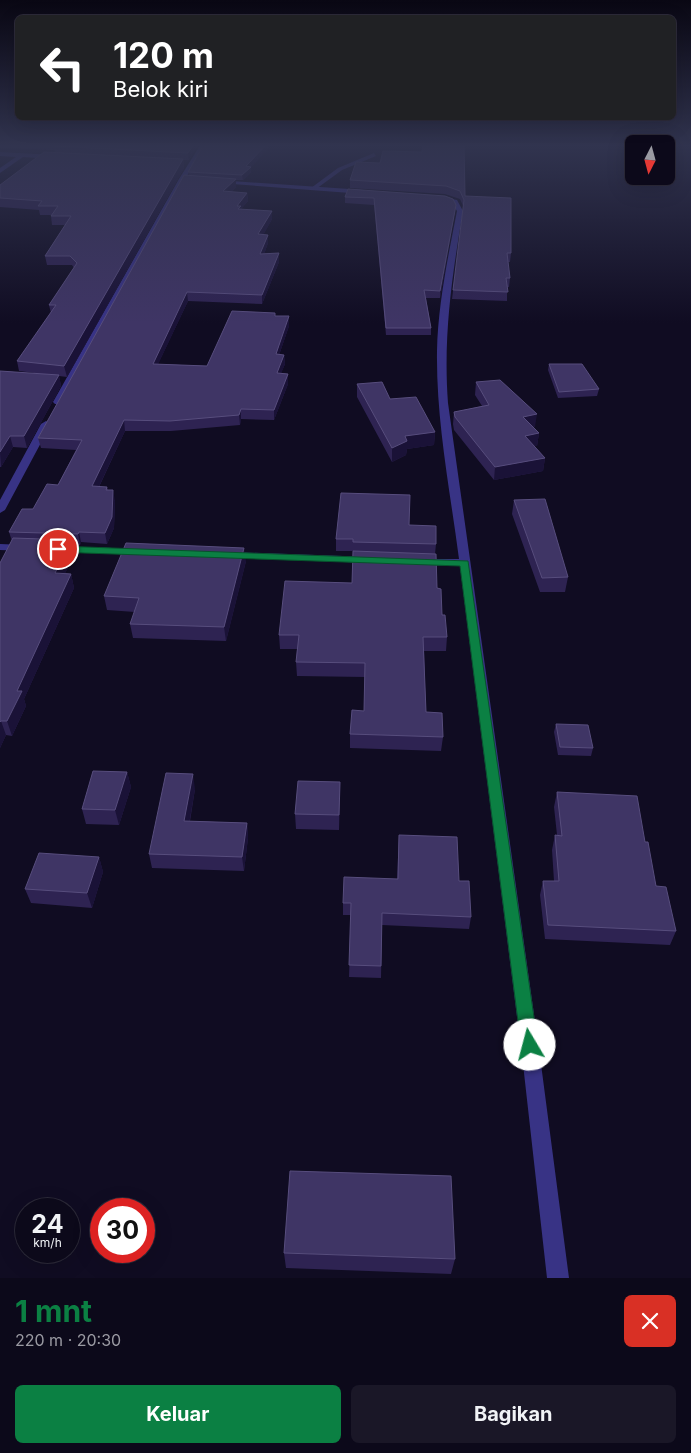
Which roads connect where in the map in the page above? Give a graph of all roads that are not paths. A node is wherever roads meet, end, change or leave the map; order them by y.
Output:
1 (168, 204) edge
2 (459, 204) edge
3 (59, 381) edge
4 (69, 382) junction
5 (55, 408) edge
6 (50, 417) edge
7 (0, 510) edge
8 (0, 547) edge
9 (148, 552) edge
10 (218, 555) edge
11 (386, 560) edge
12 (405, 561) edge
13 (465, 563) junction
14 (558, 1278) edge

1 - 4 street
2 - 13 street
3 - 4 street
4 - 5 street
6 - 7 street
8 - 9 street
10 - 11 street
12 - 13 street
13 - 14 street

